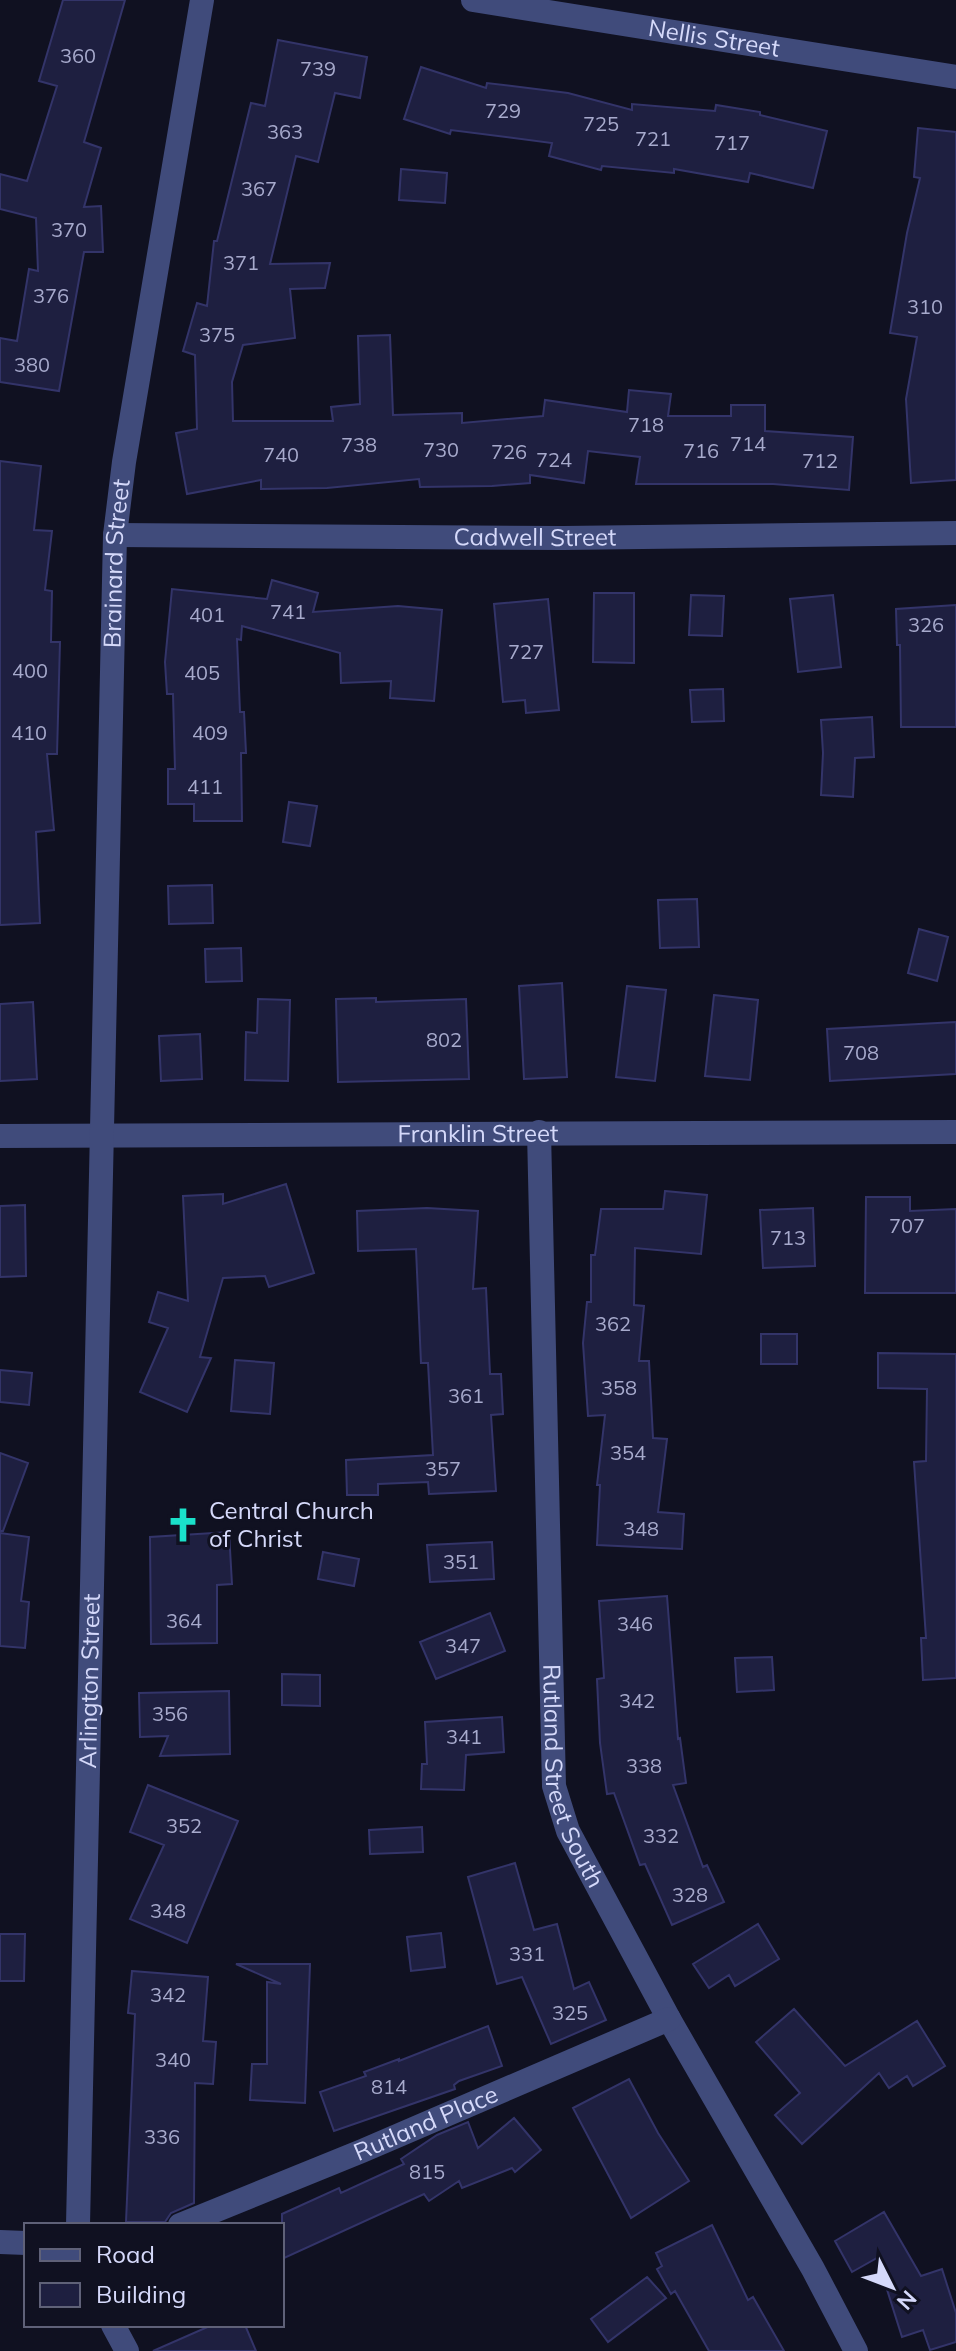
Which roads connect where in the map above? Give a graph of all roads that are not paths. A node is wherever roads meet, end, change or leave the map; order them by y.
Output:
1 (202, 0) edge
2 (473, 0) edge
3 (956, 77) edge
4 (956, 533) edge
5 (115, 535) junction
6 (539, 1132) junction
7 (956, 1132) edge
8 (0, 1136) edge
9 (103, 1136) junction
10 (669, 2019) junction
11 (78, 2223) edge
12 (185, 2223) edge
13 (0, 2242) edge
14 (24, 2243) edge
15 (114, 2327) edge
16 (127, 2351) edge
17 (856, 2351) edge

1 - 5 street, Brainard Street
2 - 3 street, Nellis Street
4 - 5 street, Cadwell Street
5 - 9 street, Brainard Street
6 - 7 street, Franklin Street
6 - 9 street, Franklin Street
6 - 10 street, Rutland Street South
8 - 9 street, Franklin Street
9 - 11 street, Arlington Street
10 - 12 street, Rutland Place
10 - 17 street, Rutland Street South
13 - 14 street
15 - 16 street

